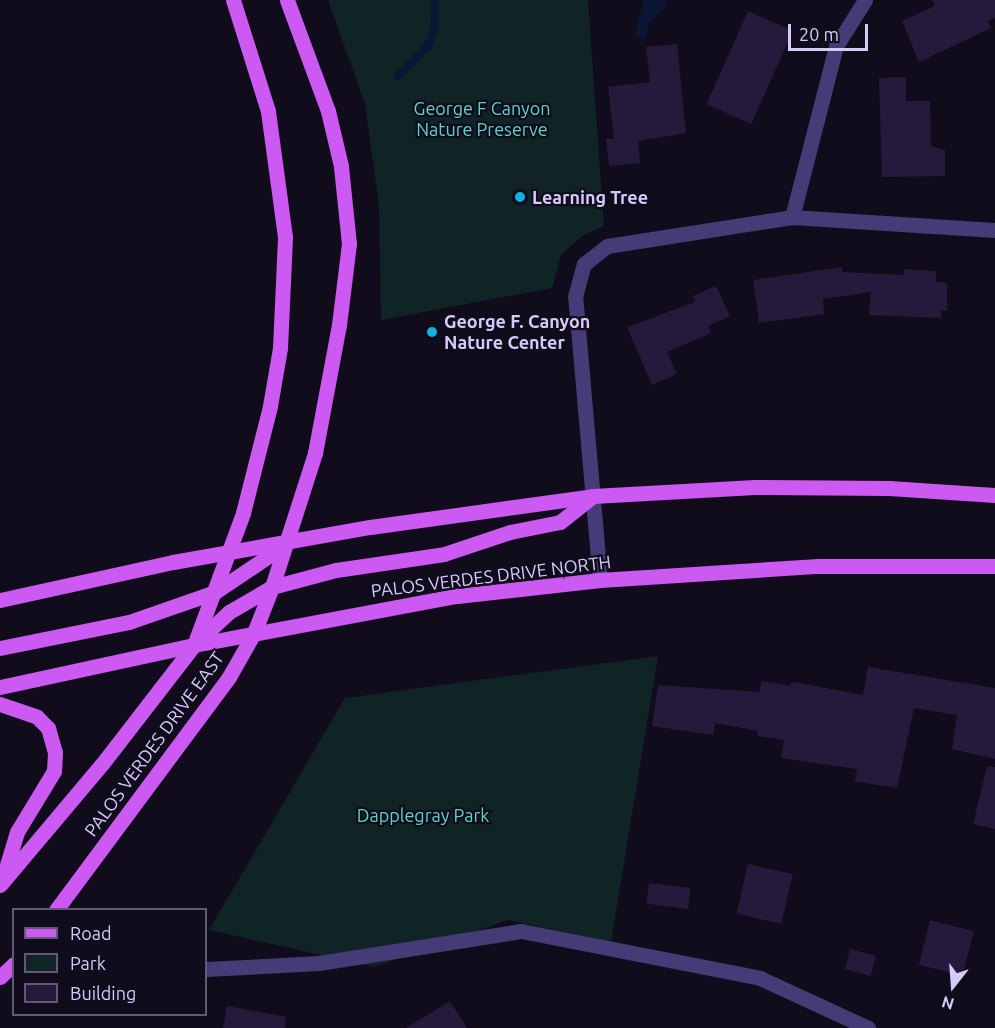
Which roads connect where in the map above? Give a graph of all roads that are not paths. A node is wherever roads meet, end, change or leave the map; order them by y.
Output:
1 (233, 0) edge
2 (287, 0) edge
3 (865, 0) edge
4 (792, 217) junction
5 (995, 230) edge
6 (995, 495) edge
7 (593, 496) junction
8 (287, 543) junction
9 (228, 555) junction
10 (995, 566) edge
11 (600, 579) junction
12 (272, 588) junction
13 (215, 592) junction
14 (0, 600) edge
15 (254, 633) junction
16 (194, 645) junction
17 (0, 648) edge
18 (0, 687) edge
19 (0, 704) edge
20 (1, 884) edge
21 (57, 908) edge
22 (207, 969) edge
23 (868, 1028) edge

1 - 9 main road, PALOS VERDES DRIVE EAST
2 - 8 main road, PALOS VERDES DRIVE EAST
3 - 4 street
4 - 5 street
4 - 7 street
6 - 7 main road
7 - 8 main road
7 - 11 street
7 - 12 main road
8 - 9 main road
8 - 12 main road, PALOS VERDES DRIVE EAST
8 - 13 main road
9 - 13 main road, PALOS VERDES DRIVE EAST
9 - 14 main road
10 - 11 main road, PALOS VERDES DRIVE NORTH
11 - 15 main road, PALOS VERDES DRIVE NORTH
12 - 15 main road, PALOS VERDES DRIVE EAST
12 - 16 main road
13 - 16 main road, PALOS VERDES DRIVE EAST
13 - 17 main road
15 - 16 main road, PALOS VERDES DRIVE NORTH
15 - 21 main road, PALOS VERDES DRIVE EAST
16 - 18 main road, PALOS VERDES DRIVE NORTH
16 - 20 main road, PALOS VERDES DRIVE EAST
19 - 20 main road
22 - 23 street

